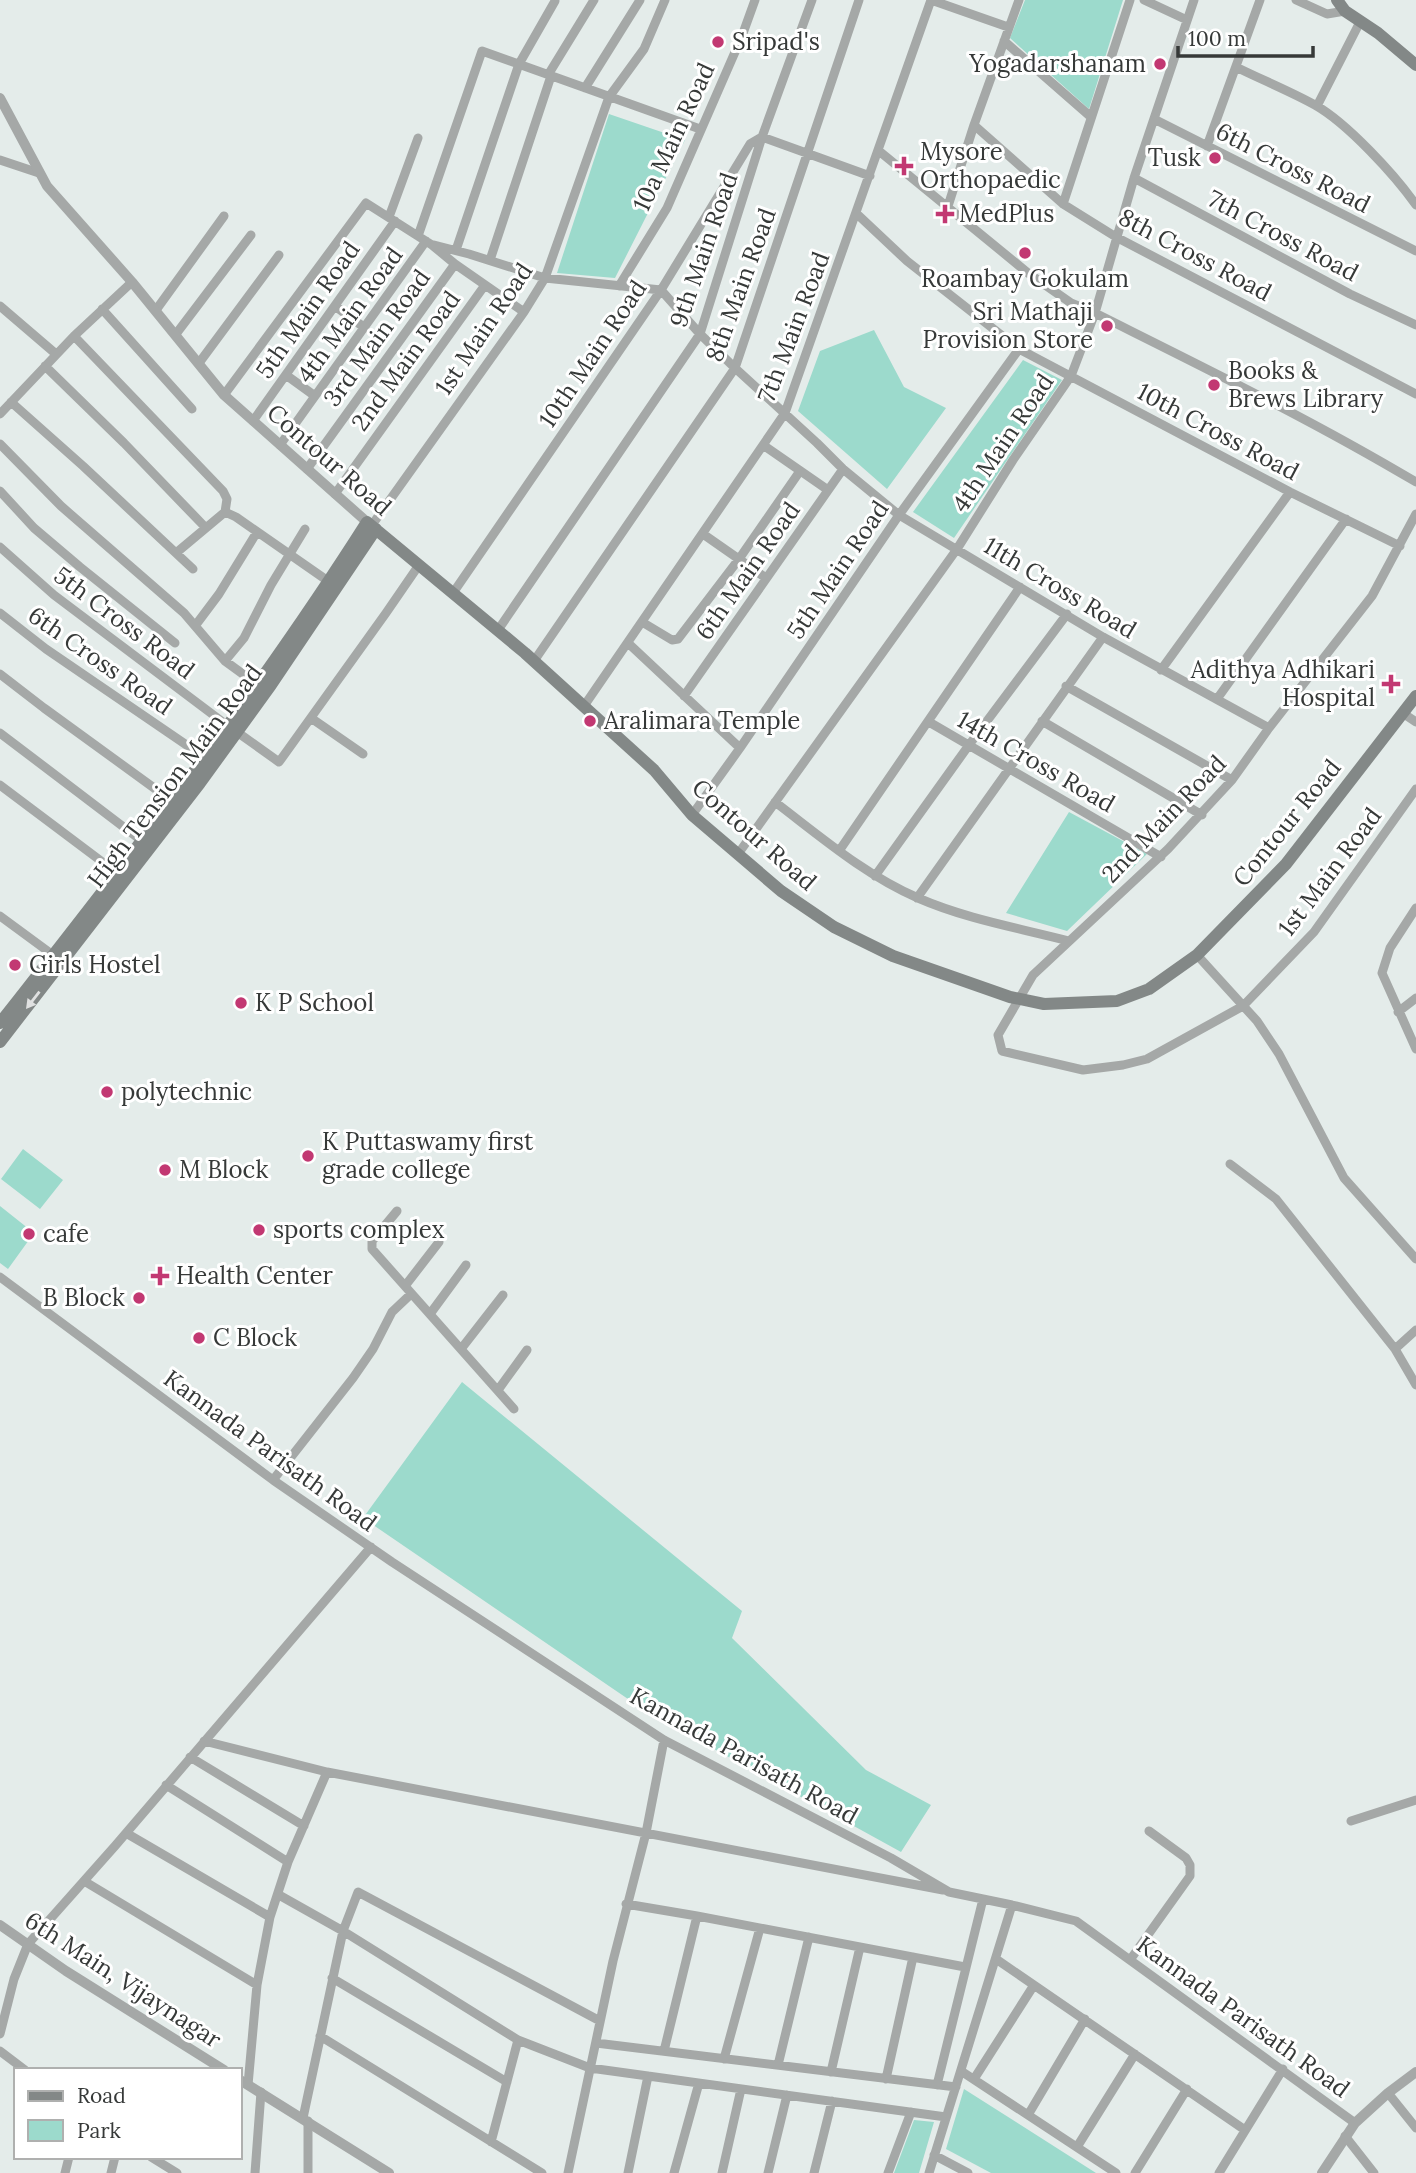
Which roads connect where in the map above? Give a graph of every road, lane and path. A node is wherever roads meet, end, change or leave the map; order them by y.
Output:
1 (593, 0) edge
2 (640, 0) edge
3 (665, 0) edge
4 (755, 0) edge
5 (811, 0) edge
6 (859, 0) edge
7 (931, 0) edge
8 (1019, 0) edge
9 (1129, 0) edge
10 (1144, 0) edge
11 (1194, 0) edge
12 (1260, 0) edge
13 (1296, 0) edge
14 (555, 1) edge
15 (1341, 5) edge
16 (1188, 20) junction
17 (1360, 22) junction
18 (1008, 27) junction
19 (1004, 41) junction
20 (519, 64) junction
21 (1416, 65) edge
22 (1236, 67) junction
23 (550, 75) junction
24 (585, 88) junction
25 (609, 97) junction
26 (0, 98) edge
27 (1317, 106) junction
28 (1091, 117) junction
29 (1154, 119) junction
30 (974, 125) junction
31 (700, 129) junction
32 (762, 137) junction
33 (418, 138) dead end
34 (1207, 146) junction
35 (879, 151) junction
36 (807, 153) junction
37 (0, 160) edge
38 (39, 173) junction
39 (870, 176) junction
40 (1134, 178) junction
41 (1063, 204) junction
42 (1416, 205) edge
43 (948, 206) junction
44 (856, 214) junction
45 (225, 216) dead end
46 (392, 219) junction
47 (251, 234) dead end
48 (1116, 236) junction
49 (425, 241) junction
50 (456, 250) junction
51 (1416, 251) edge
52 (469, 254) junction
53 (279, 255) dead end
54 (490, 260) junction
55 (458, 266) junction
56 (545, 278) junction
57 (132, 282) junction
58 (485, 285) junction
59 (619, 286) junction
60 (661, 290) junction
61 (0, 306) edge
62 (335, 306) junction
63 (102, 309) junction
64 (156, 310) junction
65 (523, 312) junction
66 (1095, 313) junction
67 (1416, 325) edge
68 (365, 328) junction
69 (176, 334) junction
70 (700, 334) junction
71 (74, 336) junction
72 (1019, 349) junction
73 (56, 354) junction
74 (199, 363) junction
75 (44, 366) junction
76 (735, 368) junction
77 (286, 375) junction
78 (1071, 376) junction
79 (1416, 394) edge
80 (224, 395) junction
81 (315, 397) junction
82 (11, 402) junction
83 (192, 409) dead end
84 (785, 413) junction
85 (0, 414) edge
86 (253, 421) junction
87 (0, 444) edge
88 (280, 445) junction
89 (763, 445) junction
90 (307, 469) junction
91 (843, 469) junction
92 (800, 471) junction
93 (1416, 482) edge
94 (828, 490) junction
95 (0, 491) edge
96 (1290, 492) junction
97 (335, 494) junction
98 (225, 512) junction
99 (1416, 514) edge
100 (899, 515) junction
101 (1346, 519) junction
102 (372, 525) junction
103 (205, 527) junction
104 (305, 528) dead end
105 (257, 532) junction
106 (703, 534) junction
107 (1400, 546) junction
108 (0, 547) edge
109 (957, 549) junction
110 (176, 553) junction
111 (290, 554) junction
112 (739, 559) junction
113 (419, 565) junction
114 (193, 569) dead end
115 (766, 578) junction
116 (328, 581) junction
117 (1020, 587) junction
118 (453, 593) junction
119 (0, 612) edge
120 (1066, 614) junction
121 (642, 622) junction
122 (195, 626) junction
123 (498, 630) junction
124 (1103, 637) junction
125 (175, 643) dead end
126 (628, 643) junction
127 (225, 661) junction
128 (534, 661) junction
129 (1161, 670) junction
130 (0, 674) edge
131 (1066, 686) junction
132 (262, 688) junction
133 (684, 696) junction
134 (1416, 696) edge
135 (1217, 699) junction
136 (584, 706) junction
137 (1404, 714) junction
138 (311, 718) junction
139 (1042, 721) junction
140 (929, 722) junction
141 (1416, 722) edge
142 (1269, 728) junction
143 (232, 729) junction
144 (0, 733) edge
145 (969, 745) junction
146 (740, 748) junction
147 (363, 754) dead end
148 (209, 761) junction
149 (1009, 769) junction
150 (1233, 780) junction
151 (0, 785) edge
152 (1416, 789) edge
153 (173, 801) junction
154 (775, 802) junction
155 (1202, 814) junction
156 (692, 815) junction
157 (142, 841) junction
158 (839, 851) junction
159 (738, 854) junction
160 (1161, 857) junction
161 (117, 873) junction
162 (875, 876) junction
163 (917, 898) junction
164 (1416, 908) edge
165 (0, 916) edge
166 (1069, 941) junction
167 (53, 955) junction
168 (1197, 955) junction
169 (1416, 998) edge
170 (1018, 999) junction
171 (1243, 1006) junction
172 (1398, 1012) junction
173 (0, 1023) edge
174 (0, 1042) edge
175 (1416, 1049) edge
176 (1230, 1164) dead end
177 (397, 1211) dead end
178 (439, 1242) dead end
179 (1416, 1259) edge
180 (466, 1265) dead end
181 (0, 1277) edge
182 (408, 1290) junction
183 (503, 1295) dead end
184 (430, 1314) junction
185 (1416, 1330) edge
186 (461, 1349) junction
187 (1395, 1349) junction
188 (527, 1350) dead end
189 (1416, 1385) edge
190 (498, 1390) junction
191 (514, 1409) dead end
192 (273, 1480) junction
193 (370, 1547) junction
194 (664, 1740) junction
195 (204, 1741) junction
196 (191, 1757) junction
197 (327, 1772) junction
198 (166, 1785) junction
199 (1416, 1800) edge
200 (1351, 1821) dead end
201 (304, 1826) junction
202 (1149, 1831) dead end
203 (126, 1832) junction
204 (646, 1833) junction
205 (288, 1862) junction
206 (84, 1881) junction
207 (949, 1892) junction
208 (279, 1895) junction
209 (983, 1899) junction
210 (626, 1905) junction
211 (1012, 1905) junction
212 (697, 1916) junction
213 (270, 1917) junction
214 (0, 1925) edge
215 (760, 1928) junction
216 (343, 1931) junction
217 (808, 1937) junction
218 (28, 1944) junction
219 (860, 1947) junction
220 (913, 1957) junction
221 (996, 1959) junction
222 (1130, 1960) junction
223 (965, 1967) junction
224 (332, 1978) junction
225 (257, 1985) junction
226 (1034, 1985) junction
227 (1084, 2019) junction
228 (600, 2021) junction
229 (0, 2034) edge
230 (320, 2036) junction
231 (518, 2040) junction
232 (596, 2043) junction
233 (0, 2051) edge
234 (664, 2051) junction
235 (1135, 2054) junction
236 (724, 2059) junction
237 (778, 2065) junction
238 (22, 2068) edge
239 (221, 2068) edge
240 (590, 2068) junction
241 (1283, 2069) junction
242 (961, 2071) junction
243 (831, 2072) junction
244 (1416, 2072) edge
245 (648, 2076) junction
246 (886, 2079) junction
247 (974, 2079) junction
248 (244, 2082) edge
249 (507, 2082) junction
250 (699, 2083) junction
251 (937, 2085) junction
252 (956, 2087) junction
253 (741, 2089) junction
254 (1186, 2089) junction
255 (261, 2092) junction
256 (1388, 2093) junction
257 (787, 2095) junction
258 (832, 2101) junction
259 (911, 2112) junction
260 (1028, 2115) junction
261 (946, 2117) junction
262 (305, 2120) junction
263 (1355, 2123) junction
264 (1416, 2128) edge
265 (1245, 2130) junction
266 (1345, 2136) junction
267 (491, 2142) junction
268 (1077, 2147) junction
269 (934, 2155) junction
270 (154, 2159) edge
271 (177, 2173) edge
272 (255, 2173) edge
273 (308, 2173) edge
274 (389, 2173) edge
275 (542, 2173) edge
276 (568, 2173) edge
277 (628, 2173) edge
278 (674, 2173) edge
279 (722, 2173) edge
280 (768, 2173) edge
281 (814, 2173) edge
282 (888, 2173) edge
283 (929, 2173) edge
284 (968, 2173) edge
285 (1116, 2173) edge
286 (1135, 2173) edge
287 (1219, 2173) edge
288 (1322, 2173) edge
289 (1374, 2173) edge

1 - 23 street
2 - 24 street
3 - 25 street, 1st Main Road
4 - 31 street, 10a Main Road
5 - 32 street, 9th Main Road
6 - 36 street, 8th Main Road
7 - 18 street
7 - 35 street, 7th Main Road
8 - 18 street
9 - 28 street
10 - 16 street
11 - 16 street, 4th Main Road
12 - 22 street
13 - 15 street
14 - 20 street
15 - 17 main road
16 - 29 street, 4th Main Road
17 - 21 main road
17 - 27 street
18 - 19 street
19 - 28 street
19 - 30 street
20 - 23 street
20 - 49 street, 4th Main Road
20 - 50 street
22 - 27 street
22 - 34 street
23 - 24 street
23 - 54 street
24 - 25 street
25 - 31 street
25 - 56 street, 1st Main Road
26 - 38 street, Contour Road
27 - 42 street
28 - 41 street
29 - 34 street, 6th Cross Road
29 - 40 street, 4th Main Road
30 - 41 street, 8th Cross Road
30 - 43 street
31 - 59 street, 10a Main Road
32 - 36 street
32 - 60 street, 10th Main Road
32 - 70 street, 9th Main Road
33 - 46 street, 5th Main Road
34 - 51 street, 6th Cross Road
35 - 39 street, 7th Main Road
35 - 43 street
36 - 39 street
36 - 76 street, 8th Main Road
37 - 38 street
38 - 57 street, Contour Road
39 - 44 street, 7th Main Road
40 - 48 street, 4th Main Road
40 - 67 street, 7th Cross Road
41 - 48 street, 8th Cross Road
43 - 66 street
44 - 72 street, 10th Cross Road
44 - 84 street, 7th Main Road
45 - 64 street
46 - 49 street
46 - 62 street, 5th Main Road
46 - 80 street
47 - 69 street
48 - 66 street, 4th Main Road
48 - 79 street, 8th Cross Road
49 - 50 street
49 - 55 street
49 - 68 street, 4th Main Road
50 - 52 street
52 - 54 street
52 - 55 street, 3rd Main Road
53 - 74 street
54 - 56 street
55 - 58 street
55 - 90 street, 3rd Main Road
56 - 59 street
56 - 65 street, 1st Main Road
57 - 63 street
57 - 64 street, Contour Road
58 - 65 street
58 - 97 street, 2nd Main Road
59 - 60 street
60 - 70 street, 11th Cross Road
60 - 118 street, 10th Main Road
61 - 73 street
62 - 68 street
62 - 77 street, 5th Main Road
63 - 71 street
63 - 83 street
64 - 69 street, Contour Road
65 - 102 street, 1st Main Road
66 - 78 street, 4th Main Road
66 - 93 street
68 - 81 street, 4th Main Road
69 - 74 street, Contour Road
70 - 76 street, 11th Cross Road
70 - 123 street, 9th Main Road
71 - 73 street
71 - 98 street
72 - 78 street, 10th Cross Road
72 - 100 street, 5th Main Road
73 - 75 street
74 - 80 street, Contour Road
75 - 82 street
75 - 103 street
76 - 84 street, 11th Cross Road
76 - 128 street, 8th Main Road
77 - 81 street
77 - 86 street, 5th Main Road
78 - 96 street, 10th Cross Road
78 - 109 street, 4th Main Road
80 - 86 street, Contour Road
81 - 88 street, 4th Main Road
82 - 85 street
82 - 110 street
84 - 89 street, 7th Main Road
84 - 91 street, 11th Cross Road
86 - 88 street, Contour Road
87 - 122 street
88 - 90 street, Contour Road
89 - 92 street
89 - 106 street, 7th Main Road
90 - 97 street, Contour Road
91 - 94 street, 6th Main Road
91 - 100 street, 11th Cross Road
92 - 94 street
92 - 112 street
94 - 115 street, 6th Main Road
95 - 125 street
96 - 101 street, 10th Cross Road
96 - 129 street
97 - 102 street, Contour Road
98 - 103 street
98 - 105 street
99 - 107 street, 2nd Main Road
100 - 109 street, 11th Cross Road
100 - 146 street, 5th Main Road
101 - 107 street, 10th Cross Road
101 - 135 street
102 - 113 main road, Contour Road
102 - 116 main road
102 - 132 main road, High Tension Main Road
103 - 110 street
104 - 111 street
105 - 111 street
105 - 122 street
106 - 112 street
106 - 121 street, 7th Main Road
107 - 142 street, 2nd Main Road
108 - 143 street, 5th Cross Road
109 - 117 street, 11th Cross Road
109 - 154 street, 4th Main Road
110 - 114 street
111 - 116 street
111 - 127 street
112 - 115 street
112 - 121 street
113 - 118 main road, Contour Road
113 - 138 street
115 - 133 street, 6th Main Road
116 - 132 main road
117 - 120 street, 11th Cross Road
117 - 140 street
118 - 123 main road, Contour Road
119 - 148 street, 6th Cross Road
120 - 124 street, 11th Cross Road
120 - 145 street
121 - 126 street, 7th Main Road
122 - 127 street
123 - 128 main road, Contour Road
124 - 129 street, 11th Cross Road
124 - 131 street
126 - 133 street
126 - 136 street, 7th Main Road
127 - 132 street
128 - 136 main road, Contour Road
129 - 135 street, 11th Cross Road
130 - 153 street
131 - 139 street
131 - 150 street
132 - 143 main road, High Tension Main Road
133 - 146 street
134 - 137 main road, Contour Road
135 - 142 street, 11th Cross Road
136 - 156 main road, Contour Road
137 - 141 street
137 - 168 main road, Contour Road
138 - 143 street, 5th Cross Road
138 - 147 street
139 - 149 street
139 - 155 street
140 - 145 street, 14th Cross Road
140 - 158 street
142 - 150 street, 2nd Main Road
143 - 148 main road, High Tension Main Road
144 - 157 street
145 - 149 street, 14th Cross Road
145 - 162 street
146 - 156 street, 5th Main Road
148 - 153 main road
148 -> 174 main road, High Tension Main Road
149 - 160 street, 14th Cross Road
149 - 163 street
150 - 155 street, 2nd Main Road
151 - 161 street
152 - 171 street, 1st Main Road
153 - 157 main road
154 - 158 street
154 - 159 street, 4th Main Road
155 - 160 street, 2nd Main Road
156 - 159 main road, Contour Road
157 - 161 main road
158 - 162 street
159 - 170 main road, Contour Road
160 - 166 street, 2nd Main Road
161 - 167 main road
162 - 163 street
163 - 166 street
164 - 172 street
165 - 167 street
166 - 170 street, 2nd Main Road
167 - 173 main road
168 - 170 main road, Contour Road
168 - 171 street
169 - 172 street
170 - 171 street, 1st Main Road
171 - 179 street
172 - 175 street
176 - 187 street
177 - 182 street
178 - 182 street
180 - 184 street
181 - 192 street, Kannada Parisath Road
182 - 184 street
182 - 192 street
183 - 186 street
184 - 186 street
185 - 187 street
186 - 190 street
187 - 189 street
188 - 190 street
190 - 191 street
192 - 193 street, Kannada Parisath Road
193 - 194 street, Kannada Parisath Road
193 - 195 street
194 - 204 street
194 - 207 street, Kannada Parisath Road
195 - 196 street
195 - 197 street
196 - 198 street
196 - 201 street
197 - 201 street
197 - 204 street
198 - 203 street
198 - 205 street
199 - 200 street
201 - 205 street
202 - 222 street
203 - 206 street
203 - 213 street
204 - 207 street
204 - 210 street
205 - 208 street
206 - 218 street
206 - 225 street
207 - 209 street, Kannada Parisath Road
208 - 213 street
208 - 216 street
209 - 211 street, Kannada Parisath Road
209 - 223 street
210 - 212 street
210 - 228 street
211 - 221 street
211 - 222 street, Kannada Parisath Road
212 - 215 street
212 - 234 street
213 - 225 street
214 - 218 street, 6th Main, Vijaynagar
215 - 217 street
215 - 236 street
216 - 224 street
216 - 228 street
216 - 231 street
217 - 219 street
217 - 237 street
218 - 229 street
218 - 239 street, 6th Main, Vijaynagar
219 - 220 street
219 - 243 street
220 - 223 street
220 - 246 street
221 - 226 street
221 - 242 street
222 - 241 street, Kannada Parisath Road
223 - 251 street
224 - 230 street
224 - 249 street
225 - 248 street
226 - 227 street
226 - 247 street
227 - 235 street
227 - 260 street
228 - 232 street
230 - 262 street
230 - 267 street
231 - 240 street
231 - 249 street
232 - 234 street
232 - 240 street
233 - 238 street
234 - 236 street
235 - 254 street
235 - 268 street
236 - 237 street
237 - 243 street
240 - 245 street
240 - 276 street
241 - 263 street, Kannada Parisath Road
241 - 265 street
242 - 247 street
242 - 252 street
243 - 246 street
244 - 256 street
245 - 250 street
245 - 277 street
246 - 251 street
247 - 260 street
248 - 255 street
249 - 267 street
250 - 253 street
250 - 278 street
251 - 252 street
252 - 261 street
253 - 257 street
253 - 279 street
254 - 265 street
254 - 286 street
255 - 262 street
255 - 272 street
256 - 263 street
256 - 264 street
257 - 258 street
257 - 280 street
258 - 259 street
258 - 281 street
259 - 261 street
259 - 282 street
260 - 268 street
261 - 269 street
262 - 273 street
262 - 274 street
263 - 266 street
265 - 287 street
266 - 288 street
266 - 289 street
267 - 275 street
268 - 285 street
269 - 283 street
269 - 284 street
270 - 271 street

